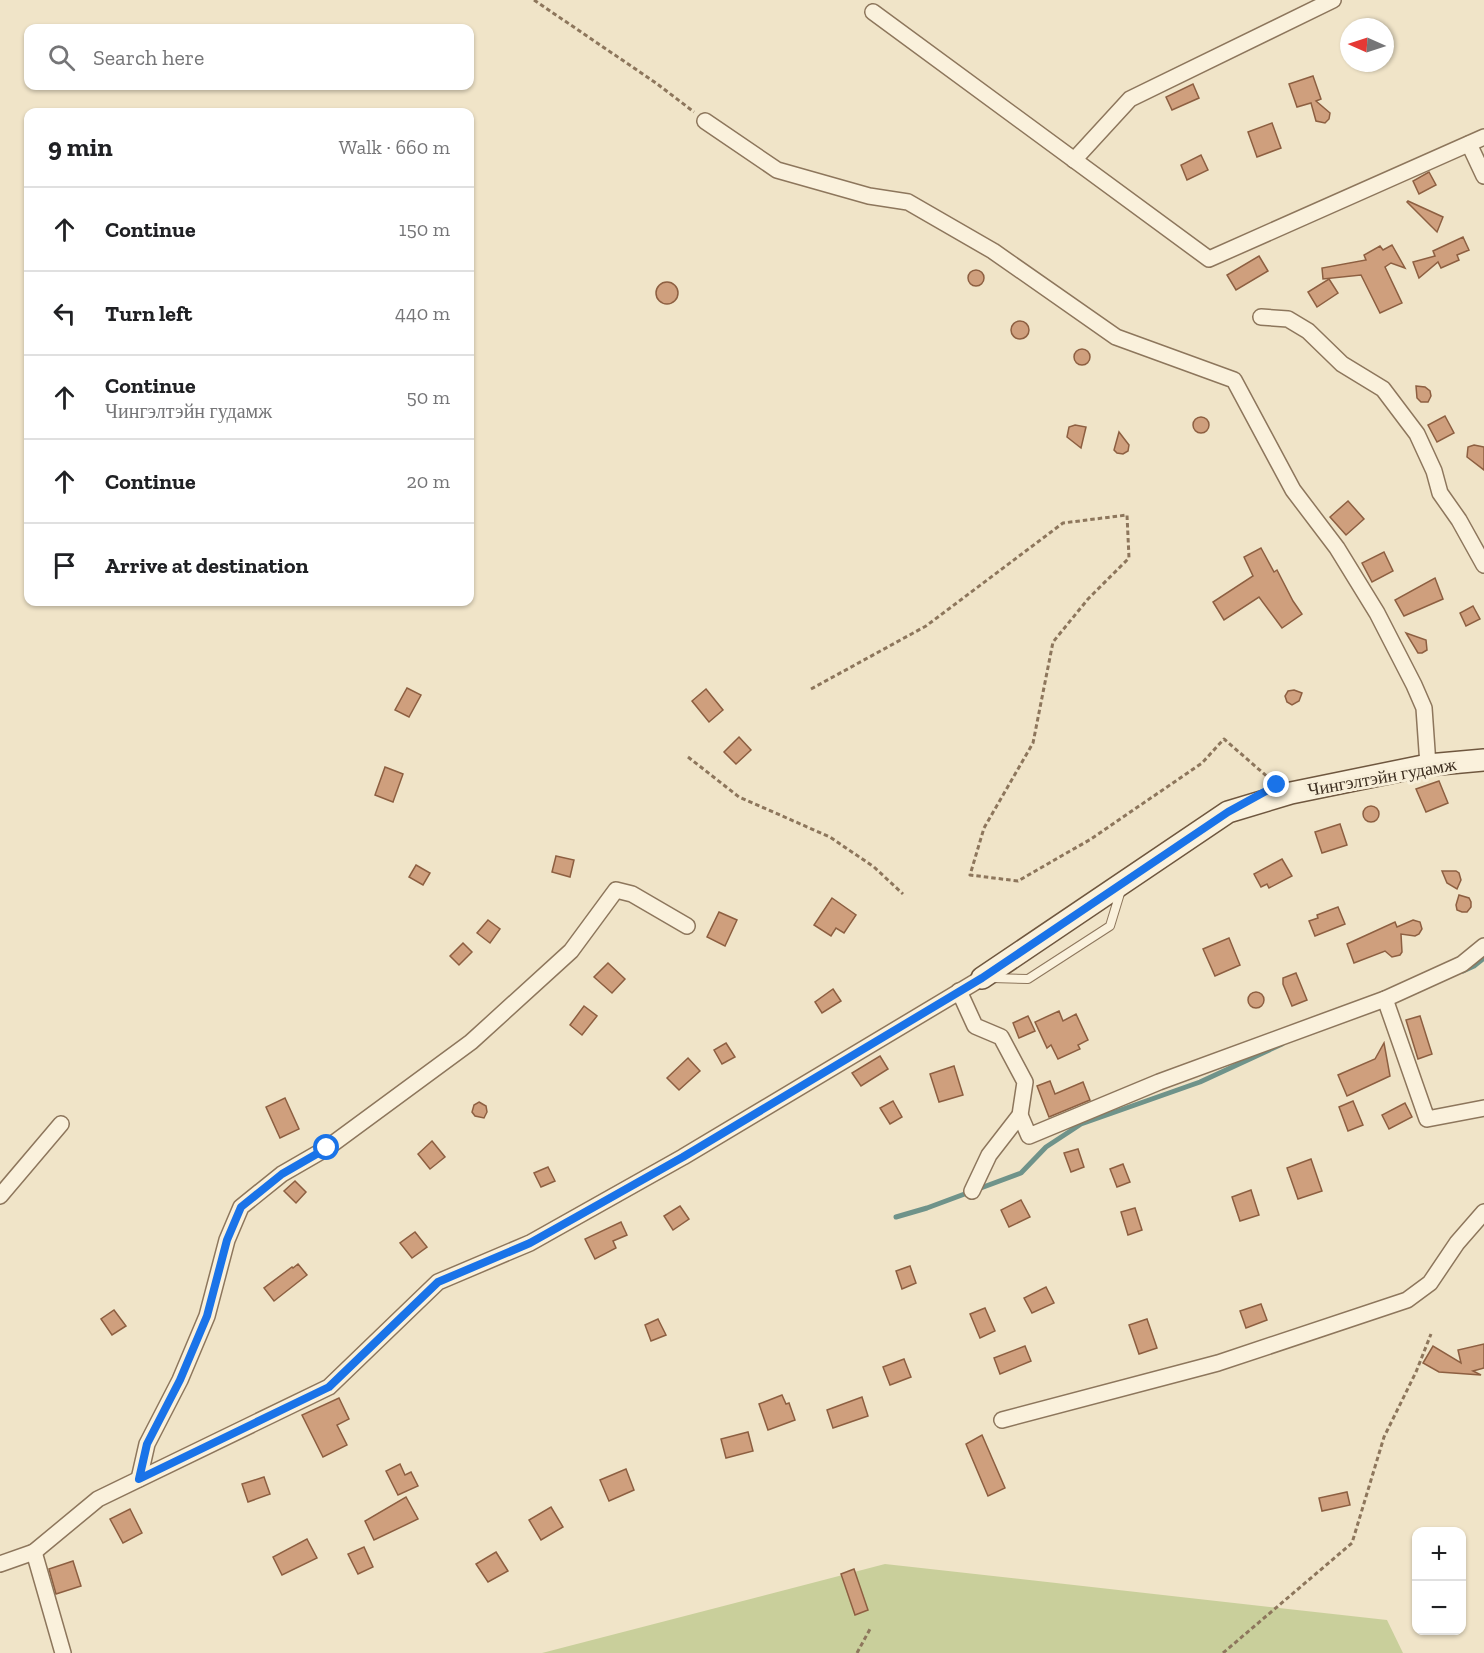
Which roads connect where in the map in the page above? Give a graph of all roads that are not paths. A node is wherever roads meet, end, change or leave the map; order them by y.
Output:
1 (1333, 0) edge
2 (873, 12) dead end
3 (705, 121) road end
4 (1484, 137) edge
5 (1469, 144) junction
6 (1074, 160) junction
7 (1484, 177) edge
8 (1261, 317) dead end
9 (1484, 565) edge
10 (1484, 760) edge
11 (1428, 765) junction
12 (1123, 882) junction
13 (687, 926) dead end
14 (1484, 946) edge
15 (982, 978) junction
16 (959, 991) junction
17 (1385, 999) junction
18 (1484, 1108) edge
19 (1020, 1115) junction
20 (61, 1124) dead end
21 (972, 1191) dead end
22 (0, 1196) edge
23 (1484, 1212) edge
24 (1002, 1420) dead end
25 (139, 1479) junction
26 (34, 1552) junction
27 (0, 1564) edge
28 (63, 1653) edge

1 - 6 street
2 - 6 street
3 - 11 street
4 - 5 street
5 - 6 street
5 - 7 street
8 - 9 street
10 - 11 main road, Чингэлтэйн гудамж
11 - 12 main road, Чингэлтэйн гудамж
12 - 15 main road, Чингэлтэйн гудамж
12 - 15 lane
13 - 25 street
14 - 17 street
15 - 16 street
16 - 19 street
16 - 25 street
17 - 18 street
17 - 19 street
19 - 21 street
20 - 22 street
23 - 24 street
25 - 26 street
26 - 27 street
26 - 28 street

